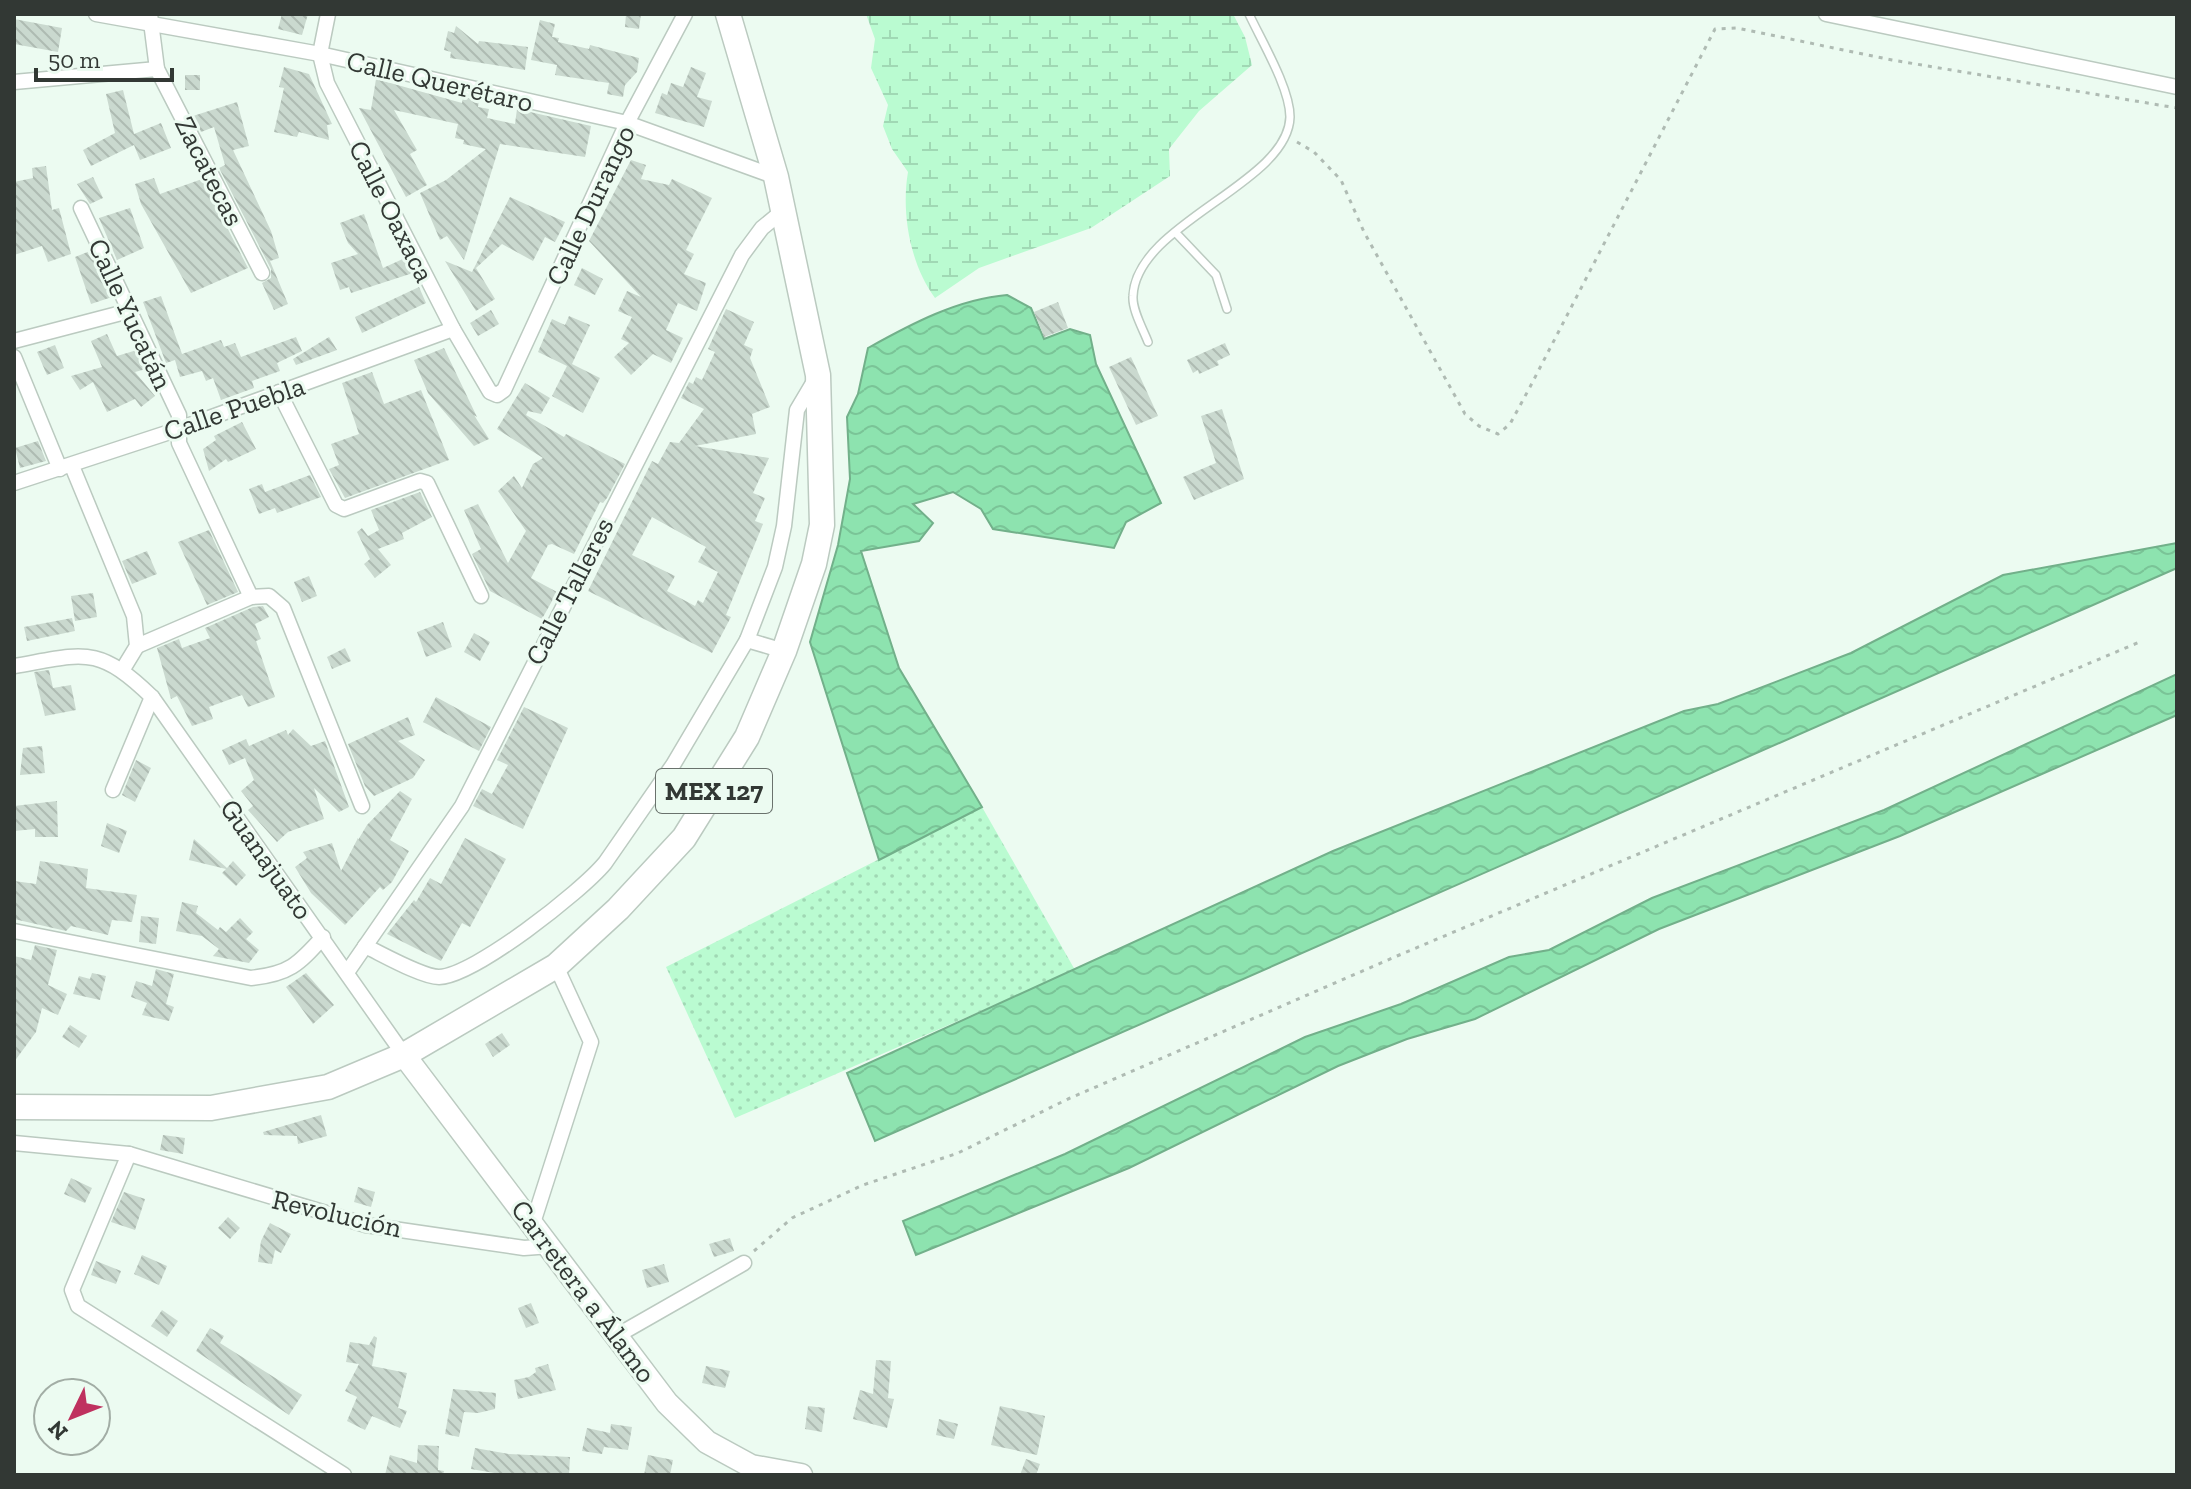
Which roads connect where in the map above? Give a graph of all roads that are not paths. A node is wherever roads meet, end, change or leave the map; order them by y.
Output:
1 (96, 14) edge
2 (328, 14) edge
3 (685, 14) edge
4 (728, 14) edge
5 (1249, 14) edge
6 (1826, 14) edge
7 (151, 20) edge
8 (320, 54) junction
9 (157, 69) junction
10 (14, 82) edge
11 (2177, 87) edge
12 (627, 123) junction
13 (776, 177) junction
14 (81, 208) dead end
15 (784, 210) junction
16 (1176, 233) junction
17 (262, 273) dead end
18 (1227, 309) dead end
19 (129, 311) junction
20 (453, 329) junction
21 (14, 341) edge
22 (1148, 342) dead end
23 (14, 357) edge
24 (818, 375) junction
25 (279, 392) junction
26 (497, 395) joint
27 (179, 429) junction
28 (66, 468) junction
29 (14, 483) edge
30 (481, 596) dead end
31 (251, 597) junction
32 (747, 640) junction
33 (137, 646) junction
34 (784, 651) junction
35 (14, 666) edge
36 (123, 669) junction
37 (152, 697) junction
38 (113, 790) dead end
39 (362, 806) dead end
40 (14, 931) edge
41 (323, 937) junction
42 (365, 946) junction
43 (556, 966) junction
44 (348, 971) junction
45 (404, 1055) junction
46 (14, 1107) edge
47 (14, 1143) edge
48 (129, 1154) junction
49 (533, 1223) junction
50 (551, 1246) junction
51 (744, 1263) road end
52 (618, 1335) junction
53 (344, 1475) edge
54 (800, 1475) edge

1 - 7 street, Calle Querétaro
2 - 8 street, Calle Oaxaca
3 - 12 street, Calle Durango
4 - 13 main road, MEX 127
5 - 16 lane
6 - 11 street
7 - 8 street, Calle Querétaro
7 - 9 street, Zacatecas
8 - 12 street, Calle Querétaro
8 - 20 street, Calle Oaxaca
9 - 10 street
9 - 17 street, Zacatecas
12 - 13 street, Calle Querétaro
12 - 26 street, Calle Durango
13 - 15 main road, MEX 127
14 - 19 street, Calle Yucatán
15 - 24 main road, MEX 127
15 - 42 street, Calle Talleres
16 - 18 lane
16 - 22 lane
19 - 21 street
19 - 27 street, Calle Yucatán
20 - 25 street, Calle Puebla
20 - 26 street, Calle Oaxaca
23 - 28 street
24 - 32 street
24 - 34 main road, MEX 127
25 - 27 street, Calle Puebla
25 - 30 street
27 - 28 street, Calle Puebla
27 - 31 street, Calle Yucatán
28 - 29 street, Calle Puebla
28 - 33 street
31 - 33 street
31 - 39 street
32 - 34 street
32 - 42 street
33 - 36 street
34 - 43 main road, MEX 127
35 - 36 street
36 - 37 street, Guanajuato
37 - 38 street
37 - 41 street, Guanajuato
40 - 41 street
41 - 44 street, Guanajuato
42 - 44 street, Calle Talleres
43 - 45 main road, MEX 127
43 - 49 street
44 - 45 street, Guanajuato
45 - 46 main road, MEX 127
45 - 49 main road, Carretera a Álamo
47 - 48 street, Revolución
48 - 50 street, Revolución
48 - 53 street
49 - 50 main road, Carretera a Álamo
50 - 52 main road, Carretera a Álamo
51 - 52 street
52 - 54 main road, Carretera a Álamo

